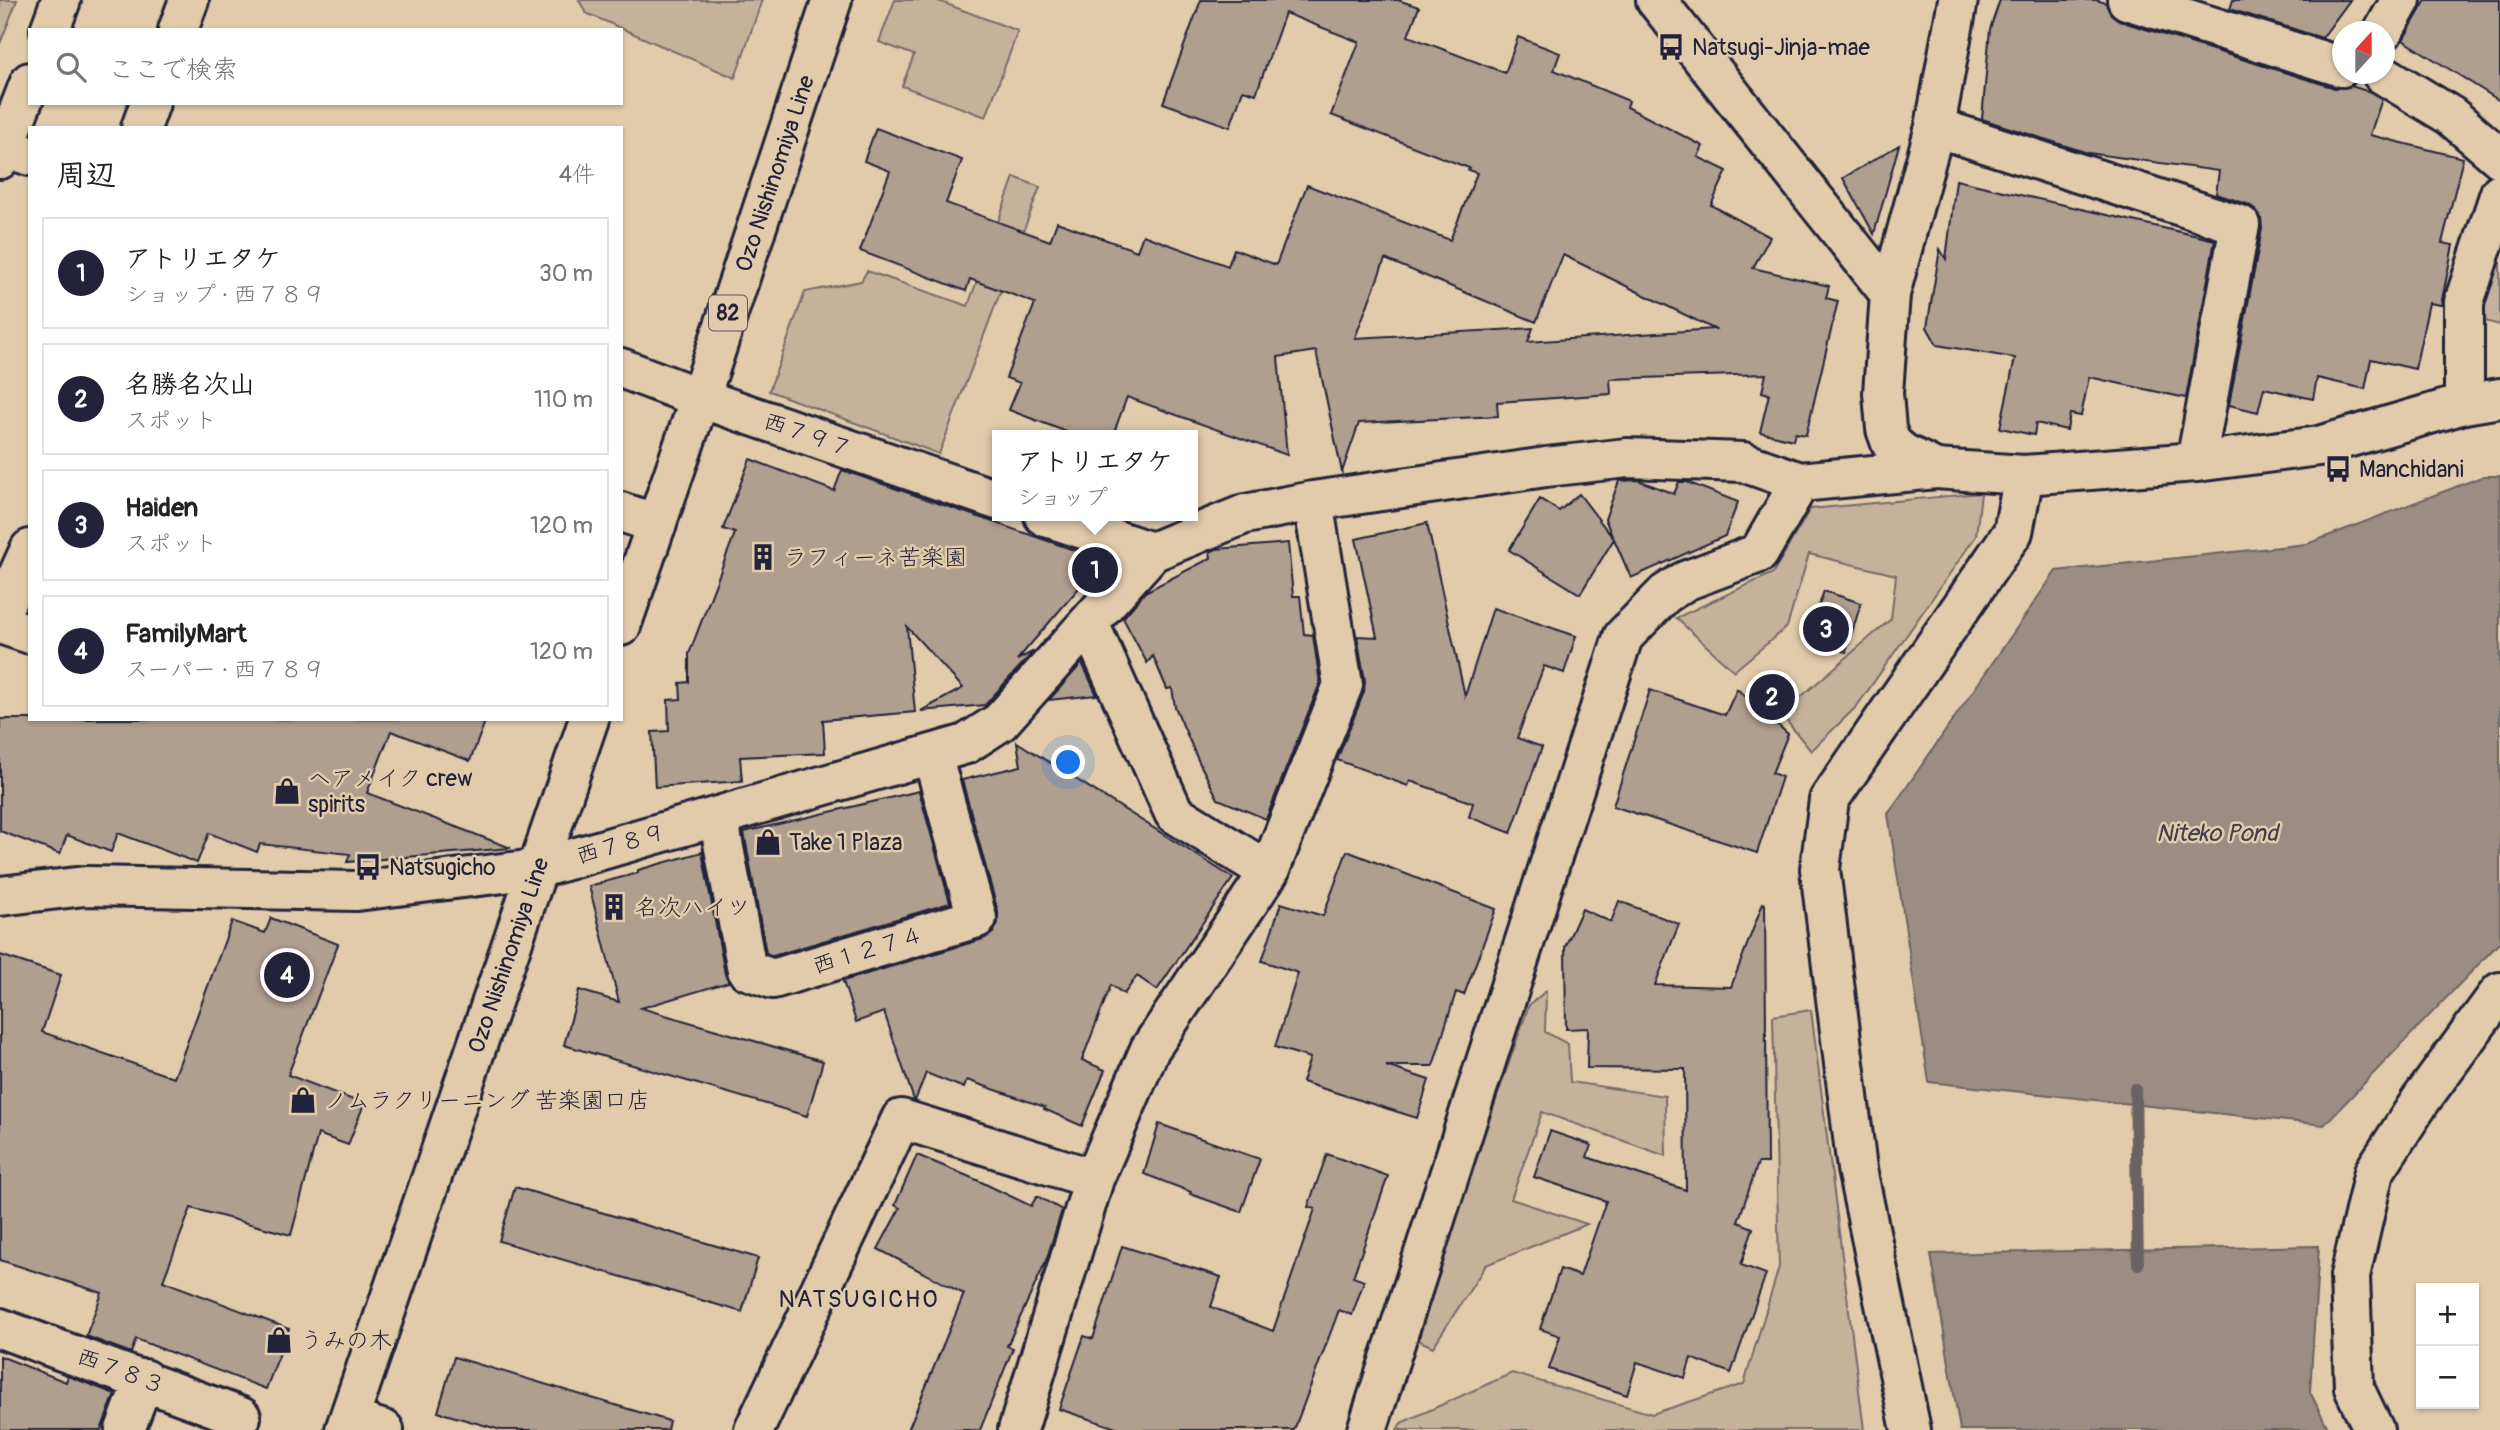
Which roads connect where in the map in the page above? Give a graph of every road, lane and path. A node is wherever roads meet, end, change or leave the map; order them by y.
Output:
1 (61, 0) edge
2 (189, 0) edge
3 (832, 0) edge
4 (1656, 0) edge
5 (1958, 0) edge
6 (2127, 0) edge
7 (2401, 0) edge
8 (2389, 21) edge
9 (51, 28) edge
10 (179, 28) edge
11 (2332, 64) edge
12 (2395, 82) edge
13 (28, 90) edge
14 (149, 105) edge
15 (142, 126) edge
16 (1935, 127) junction
17 (11, 154) edge
18 (2500, 159) edge
19 (2500, 193) edge
20 (1890, 294) junction
21 (623, 369) edge
22 (700, 398) junction
23 (2482, 401) edge
24 (2196, 462) junction
25 (1936, 469) junction
26 (2024, 475) junction
27 (1800, 482) junction
28 (992, 498) edge
29 (1312, 501) junction
30 (623, 513) edge
31 (1059, 521) edge
32 (657, 524) junction
33 (1152, 552) junction
34 (28, 553) edge
35 (0, 615) edge
36 (623, 620) edge
37 (1089, 623) junction
38 (0, 624) edge
39 (28, 633) edge
40 (588, 721) edge
41 (932, 754) junction
42 (718, 816) junction
43 (536, 869) junction
44 (1269, 872) junction
45 (0, 896) edge
46 (2500, 992) edge
47 (1094, 1180) junction
48 (0, 1328) edge
49 (144, 1380) junction
50 (241, 1417) dead end
51 (359, 1426) edge
52 (125, 1430) edge
53 (754, 1430) edge
54 (1018, 1430) edge
55 (1367, 1430) edge
56 (1911, 1430) edge
57 (2374, 1430) edge

1 - 9 street
2 - 10 street
3 - 22 street, Ozo Nishinomiya Line / 82
4 - 20 street
5 - 16 street
6 - 11 street
7 - 8 street
12 - 18 street
13 - 17 street
14 - 15 street
16 - 20 street
16 - 24 street
19 - 23 street
20 - 25 street
21 - 22 street, 西７９７
22 - 28 street, 西７９７
22 - 32 street, Ozo Nishinomiya Line / 82
23 - 24 street
24 - 26 street
25 - 26 street
25 - 27 street
26 - 56 street
27 - 29 street
27 - 55 street
29 - 33 street
29 - 44 street
30 - 32 street
31 - 33 street
32 - 36 street, Ozo Nishinomiya Line / 82
33 - 37 street, 西７８９
34 - 35 street
37 - 41 street, 西７８９
37 - 44 street
38 - 39 street
40 - 43 street, Ozo Nishinomiya Line
41 - 42 street, 西７８９
41 - 42 street, 西１２７４
42 - 43 street, 西７８９
43 - 45 street, 西７８９
43 - 51 street, Ozo Nishinomiya Line
44 - 47 street
46 - 57 street
47 - 53 street
47 - 54 street
48 - 49 street, 西７８３
49 - 50 street, 西７８３
49 - 52 street

